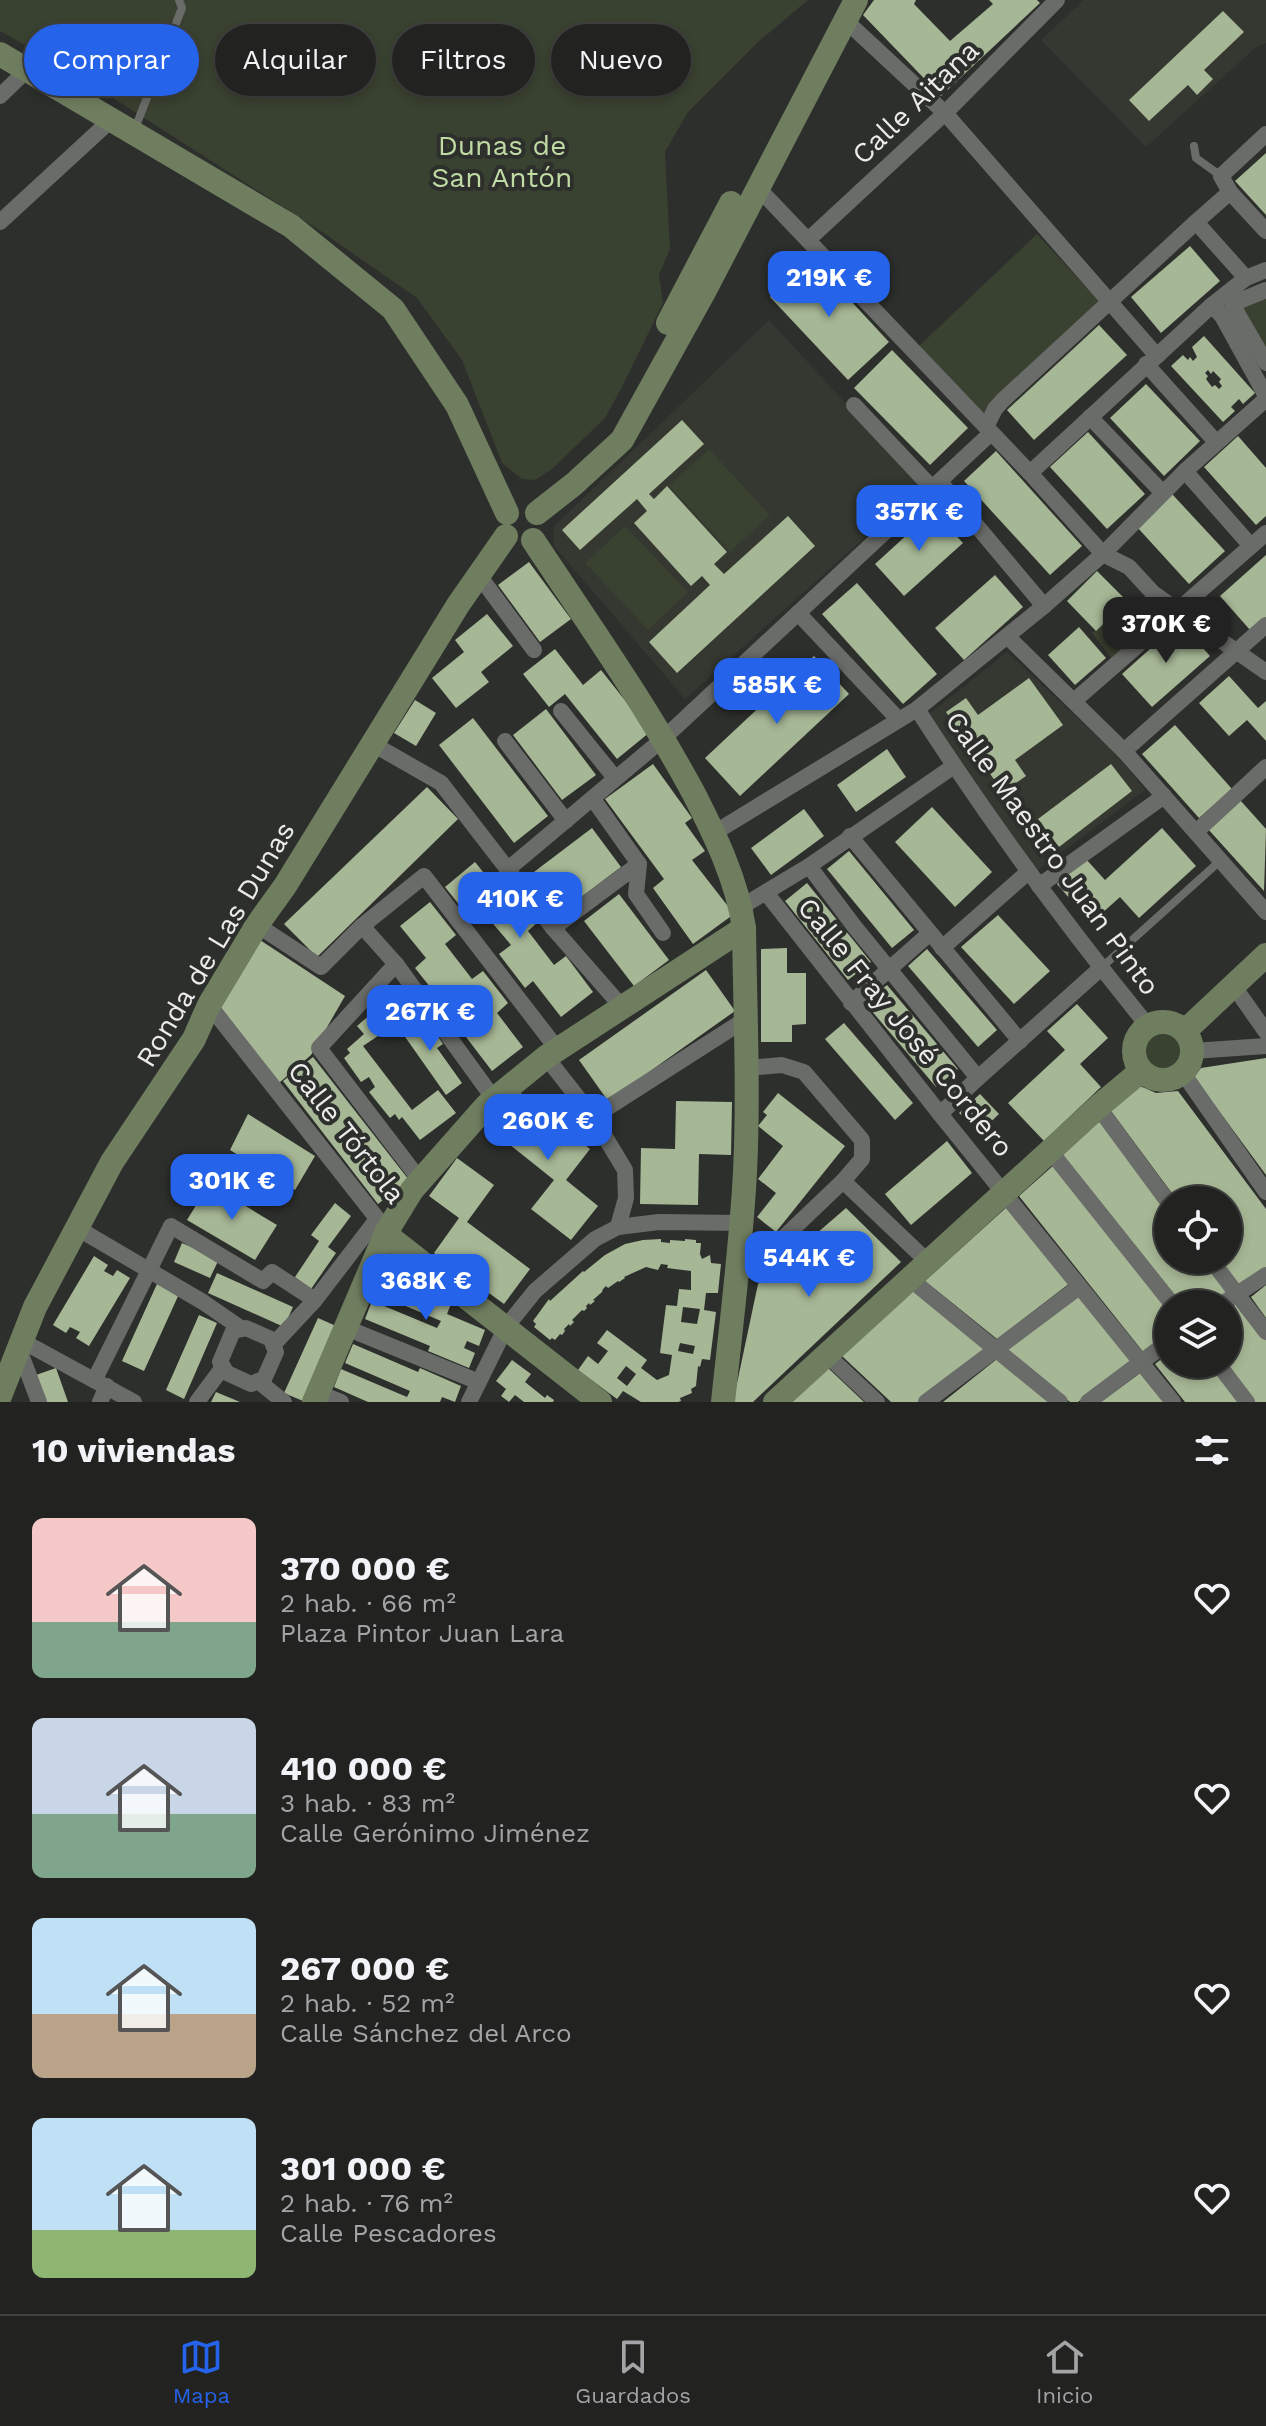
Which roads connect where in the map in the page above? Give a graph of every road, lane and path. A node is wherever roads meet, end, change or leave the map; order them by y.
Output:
1 (179, 0) edge
2 (1057, 0) edge
3 (847, 7) edge
4 (0, 54) edge
5 (24, 68) edge
6 (24, 73) edge
7 (0, 96) edge
8 (72, 96) edge
9 (945, 113) junction
10 (112, 119) junction
11 (134, 132) junction
12 (1266, 134) edge
13 (1194, 146) dead end
14 (1221, 176) junction
15 (758, 188) junction
16 (1230, 192) junction
17 (0, 222) edge
18 (1196, 222) junction
19 (1266, 231) edge
20 (808, 240) junction
21 (1266, 270) edge
22 (1246, 278) junction
23 (1266, 290) edge
24 (1109, 303) junction
25 (1212, 305) junction
26 (1152, 360) junction
27 (1266, 363) edge
28 (1266, 398) edge
29 (854, 405) dead end
30 (1090, 417) junction
31 (989, 430) junction
32 (1216, 442) junction
33 (1185, 471) junction
34 (1030, 473) junction
35 (936, 485) junction
36 (1162, 492) junction
37 (519, 517) junction
38 (1266, 533) edge
39 (1251, 546) junction
40 (1103, 554) junction
41 (478, 574) junction
42 (1044, 606) junction
43 (1178, 609) junction
44 (798, 613) junction
45 (1266, 625) edge
46 (1008, 637) junction
47 (534, 650) dead end
48 (1235, 651) junction
49 (1266, 672) edge
50 (1074, 701) junction
51 (917, 709) junction
52 (561, 711) dead end
53 (898, 719) junction
54 (664, 738) junction
55 (505, 741) dead end
56 (371, 743) junction
57 (1124, 751) junction
58 (954, 766) junction
59 (1266, 767) edge
60 (615, 778) junction
61 (1164, 796) junction
62 (593, 799) junction
63 (566, 821) junction
64 (1196, 832) junction
65 (714, 833) junction
66 (850, 836) junction
67 (1221, 860) junction
68 (639, 864) junction
69 (809, 866) junction
70 (507, 870) junction
71 (1028, 872) junction
72 (1039, 886) junction
73 (767, 894) junction
74 (1266, 912) edge
75 (743, 918) junction
76 (257, 925) junction
77 (362, 926) junction
78 (553, 928) junction
79 (663, 933) dead end
80 (930, 933) junction
81 (942, 948) junction
82 (1266, 955) edge
83 (396, 964) junction
84 (1101, 968) junction
85 (889, 969) junction
86 (1233, 985) junction
87 (851, 1003) junction
88 (209, 1005) junction
89 (622, 1007) junction
90 (746, 1019) junction
91 (1148, 1026) junction
92 (1266, 1032) edge
93 (1020, 1041) junction
94 (1266, 1046) edge
95 (1187, 1052) junction
96 (552, 1054) junction
97 (748, 1068) junction
98 (1141, 1071) junction
99 (978, 1078) junction
100 (494, 1099) junction
101 (1098, 1107) junction
102 (940, 1114) junction
103 (593, 1117) junction
104 (1051, 1152) junction
105 (420, 1180) junction
106 (843, 1181) junction
107 (1156, 1186) edge
108 (1005, 1192) junction
109 (1266, 1192) edge
110 (742, 1223) junction
111 (382, 1225) junction
112 (618, 1227) junction
113 (77, 1228) junction
114 (148, 1269) junction
115 (919, 1271) junction
116 (737, 1275) junction
117 (1266, 1275) edge
118 (1079, 1287) junction
119 (1161, 1290) edge
120 (1242, 1291) edge
121 (315, 1300) junction
122 (1242, 1310) edge
123 (344, 1327) junction
124 (506, 1327) junction
125 (242, 1329) junction
126 (1266, 1332) edge
127 (20, 1345) junction
128 (273, 1345) junction
129 (994, 1350) junction
130 (1154, 1353) edge
131 (827, 1355) junction
132 (1142, 1363) junction
133 (223, 1367) junction
134 (1229, 1378) edge
135 (258, 1381) junction
136 (479, 1382) junction
137 (101, 1389) edge
138 (0, 1399) edge
139 (324, 1399) edge
140 (39, 1402) edge
141 (134, 1402) edge
142 (197, 1402) edge
143 (284, 1402) edge
144 (470, 1402) edge
145 (600, 1402) edge
146 (723, 1402) edge
147 (775, 1402) edge
148 (877, 1402) edge
149 (926, 1402) edge
150 (1060, 1402) edge
151 (1088, 1402) edge
152 (1173, 1402) edge
153 (1247, 1402) edge

1 - 11 lane
2 - 9 street, Calle Aitana
3 - 9 street
3 - 15 street
3 - 37 street
4 - 5 street
6 - 7 street
8 - 10 street
9 - 20 street, Calle Aitana
9 - 24 street
10 - 11 street
10 - 17 street
11 - 37 street
12 - 14 street
13 - 14 lane
14 - 16 street
15 - 20 street
15 - 37 street
16 - 18 street
16 - 19 street
18 - 22 street
18 - 24 street
20 - 31 street
21 - 22 street
22 - 25 street
23 - 27 street
24 - 26 street
24 - 31 street
25 - 26 street
25 - 28 street
26 - 30 street
26 - 32 street
28 - 32 street
29 - 35 street
30 - 34 street
30 - 36 street
31 - 34 street
31 - 35 street
32 - 33 street
33 - 36 street
33 - 39 street
34 - 40 street
35 - 42 street
35 - 44 street
36 - 40 street
37 - 41 street, Ronda de Las Dunas
37 - 54 street
38 - 39 street
39 - 43 street
40 - 42 street
40 - 43 street
41 - 47 street
41 - 56 street, Ronda de Las Dunas
42 - 46 street
43 - 48 street
43 - 50 street
44 - 53 street
44 - 54 street
45 - 48 street
46 - 50 street
46 - 51 street
48 - 49 street
48 - 57 street
50 - 57 street
51 - 53 street
51 - 58 street, Calle Maestro Juan Pinto
52 - 60 street
53 - 65 street
54 - 60 street
54 - 65 street
55 - 63 street
56 - 70 street
56 - 76 street, Ronda de Las Dunas
57 - 61 street
58 - 66 street
58 - 71 street, Calle Maestro Juan Pinto
59 - 64 street
60 - 62 street
61 - 64 street
61 - 72 street
62 - 63 street
62 - 68 street
63 - 70 street
64 - 67 street
65 - 75 street
66 - 69 street
66 - 80 street
67 - 74 street
67 - 84 lane
68 - 78 street
68 - 79 street
69 - 73 street
69 - 85 street
70 - 78 street
71 - 72 street, Calle Maestro Juan Pinto
71 - 81 street
72 - 84 street, Calle Maestro Juan Pinto
73 - 75 street
73 - 87 street, Calle Fray José Cordero
75 - 89 street
75 - 90 street
76 - 77 street
76 - 88 street, Ronda de Las Dunas
77 - 83 street
77 - 96 street
78 - 89 street
80 - 81 street
80 - 85 street
81 - 93 street
82 - 86 street
83 - 100 street
83 - 105 street
84 - 91 street, Calle Maestro Juan Pinto
84 - 93 street
85 - 87 street
85 - 99 street
86 - 92 street
86 - 95 street
87 - 102 street, Calle Fray José Cordero
88 - 111 street, Calle Tórtola
88 - 113 street, Ronda de Las Dunas
89 - 96 street
90 - 97 street
90 - 103 street
91 - 95 street
91 - 98 street
93 - 99 street
94 - 95 street
95 - 98 street
95 - 109 street
96 - 100 street
96 - 103 street
97 - 106 street
97 - 110 street
98 - 101 street
99 - 102 street
100 - 105 street
101 - 104 street
101 - 107 street
102 - 108 street, Calle Fray José Cordero
103 - 112 street
104 - 108 street
104 - 119 street
105 - 111 street
106 - 115 street
106 - 116 street
108 - 115 street
108 - 118 street, Calle Fray José Cordero
110 - 112 street
110 - 116 street
111 - 121 street
111 - 123 street
111 - 124 street, Calle Tórtola
112 - 124 street
113 - 114 street
113 - 127 street, Ronda de Las Dunas
114 - 121 street
114 - 125 street
114 - 137 street
115 - 129 street
115 - 131 street
116 - 146 street
117 - 120 street
118 - 129 street
118 - 132 street, Calle Fray José Cordero
121 - 128 street
122 - 126 street
123 - 136 street
123 - 139 street
124 - 136 street
124 - 145 street, Calle Tórtola
125 - 128 street
125 - 133 street
127 - 137 street
127 - 138 street, Ronda de Las Dunas
127 - 140 street
128 - 135 street
129 - 149 street
129 - 150 street
130 - 132 street
131 - 147 street
131 - 148 street
132 - 151 street
132 - 152 street, Calle Fray José Cordero
133 - 135 street
133 - 142 street
134 - 153 street
135 - 143 street
136 - 144 street
137 - 141 street

